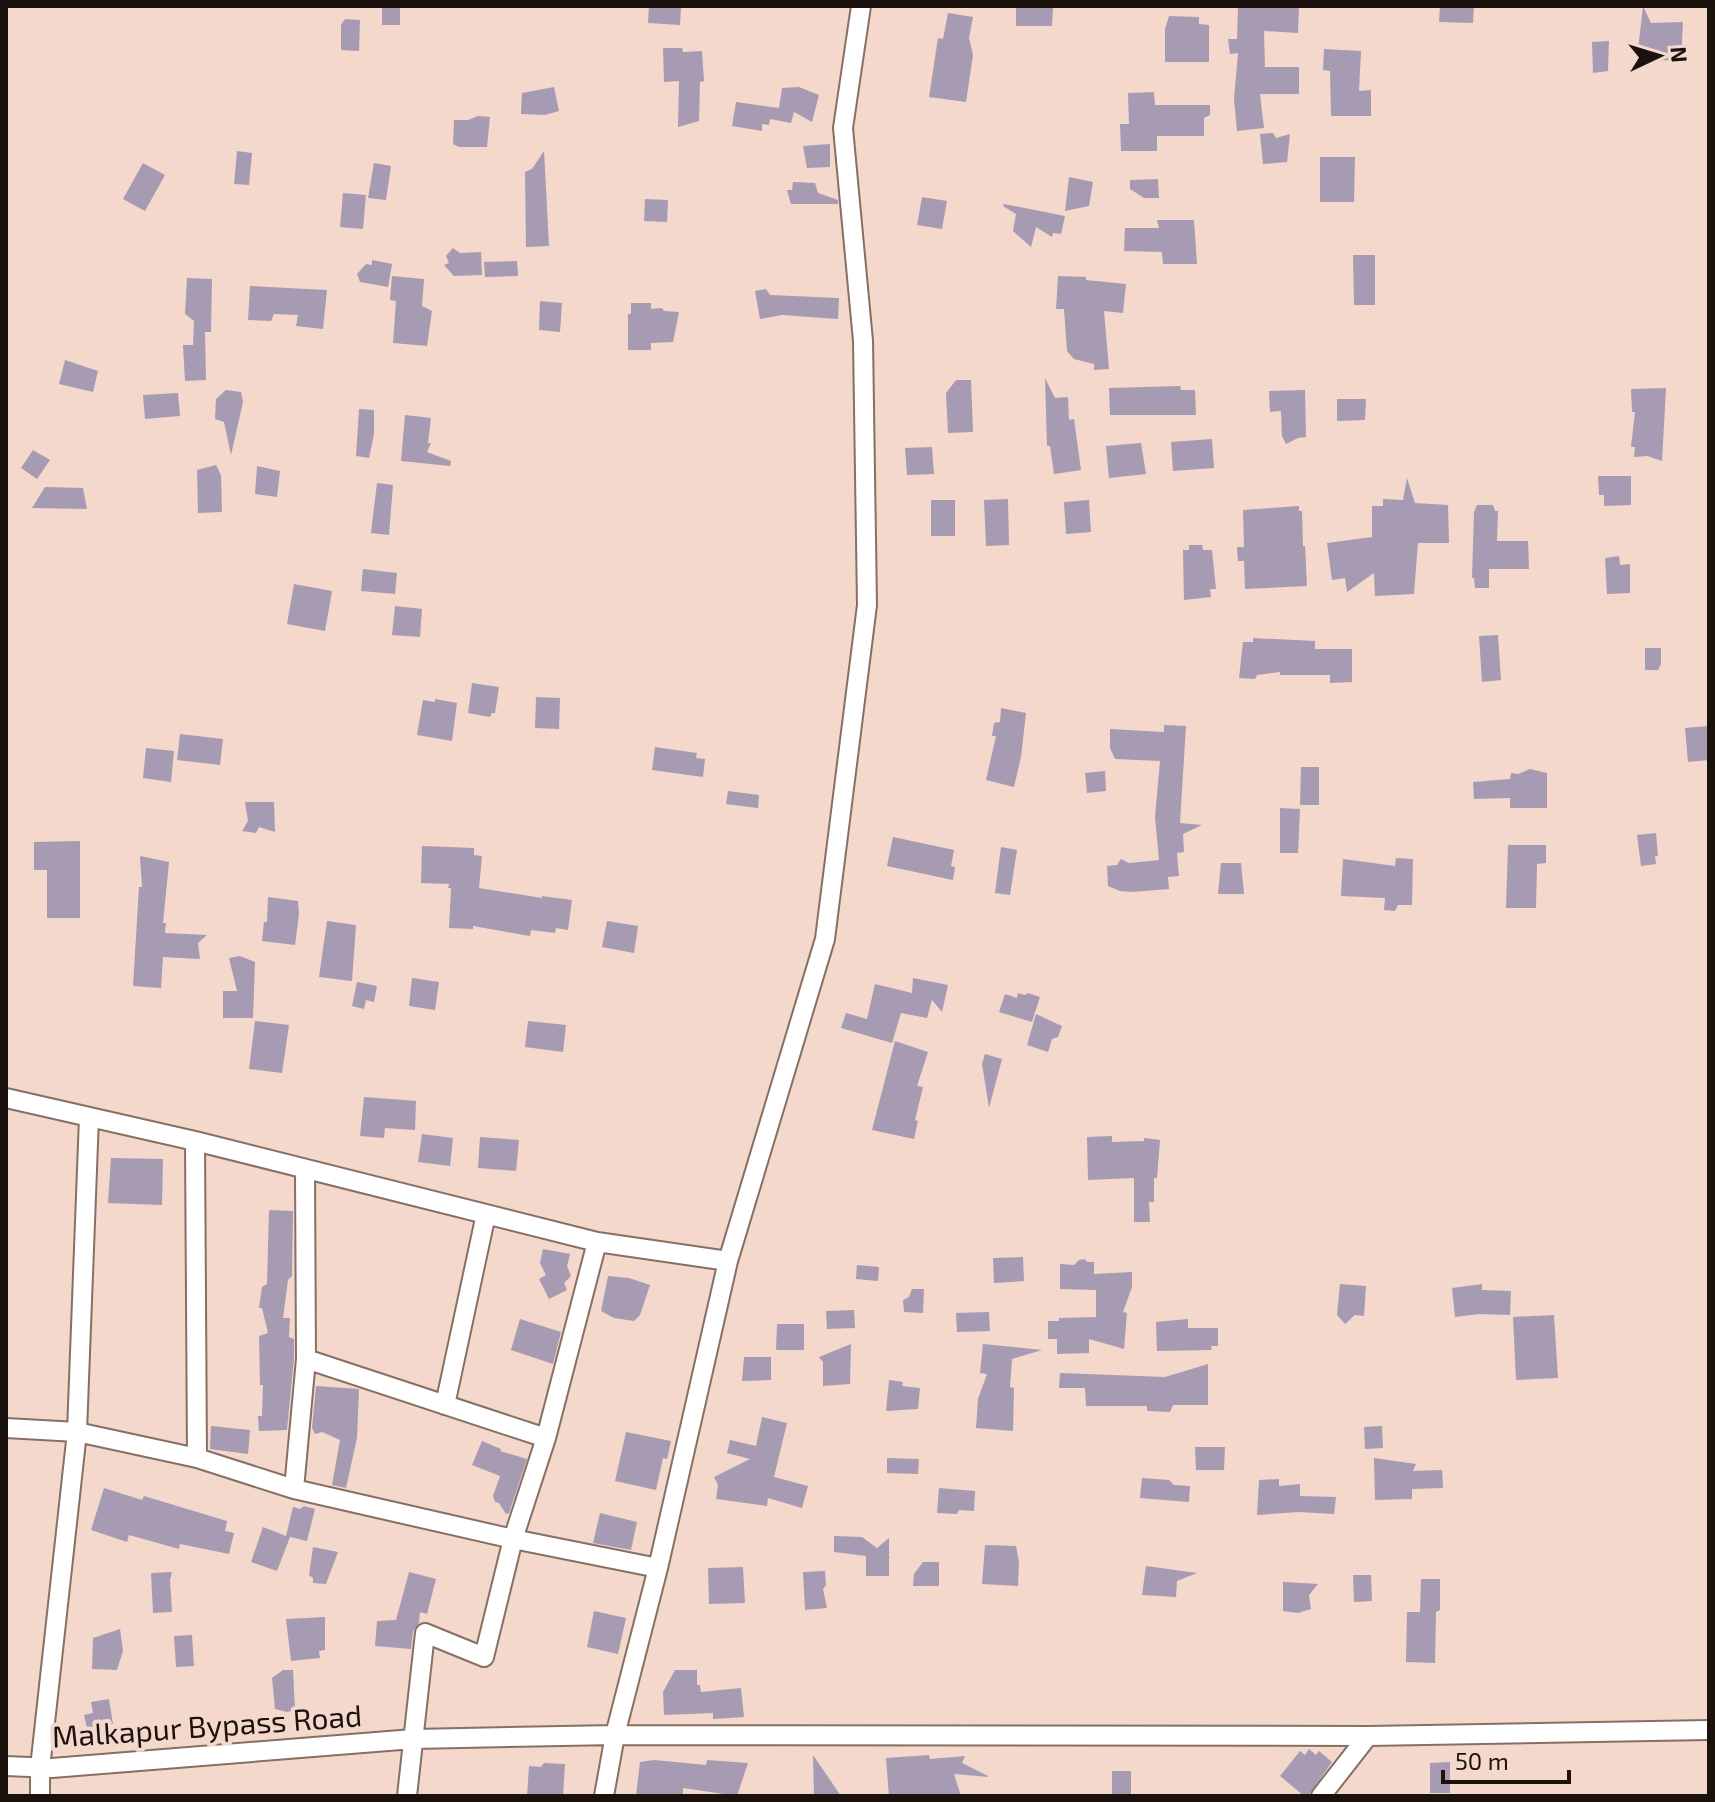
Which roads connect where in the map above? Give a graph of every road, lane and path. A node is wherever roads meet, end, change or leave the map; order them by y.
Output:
1 (861, 6) edge
2 (6, 1098) edge
3 (89, 1117) junction
4 (195, 1141) junction
5 (305, 1169) junction
6 (486, 1214) junction
7 (597, 1242) junction
8 (728, 1261) junction
9 (306, 1359) junction
10 (445, 1405) junction
11 (6, 1428) edge
12 (77, 1432) junction
13 (546, 1438) junction
14 (197, 1458) junction
15 (294, 1489) junction
16 (513, 1539) junction
17 (658, 1568) junction
18 (1709, 1730) edge
19 (615, 1735) junction
20 (1368, 1736) junction
21 (413, 1739) junction
22 (6, 1766) edge
23 (40, 1768) junction
24 (40, 1796) edge
25 (407, 1796) edge
26 (604, 1796) edge
27 (1321, 1796) edge

1 - 8 street
2 - 3 street
3 - 4 street
3 - 12 street
4 - 5 street
4 - 14 street
5 - 6 street
5 - 9 street
6 - 7 street
6 - 10 street
7 - 8 street
7 - 13 street
8 - 17 street
9 - 10 street
9 - 15 street
10 - 13 street
11 - 12 street
12 - 14 street
12 - 23 street
13 - 16 street
14 - 15 street
15 - 16 street
16 - 17 street
16 - 21 street
17 - 19 street
18 - 20 street, Malkapur Bypass Road
19 - 20 street, Malkapur Bypass Road
19 - 21 street, Malkapur Bypass Road
19 - 26 street
20 - 27 street
21 - 23 street, Malkapur Bypass Road
21 - 25 street
22 - 23 street, Malkapur Bypass Road
23 - 24 street

